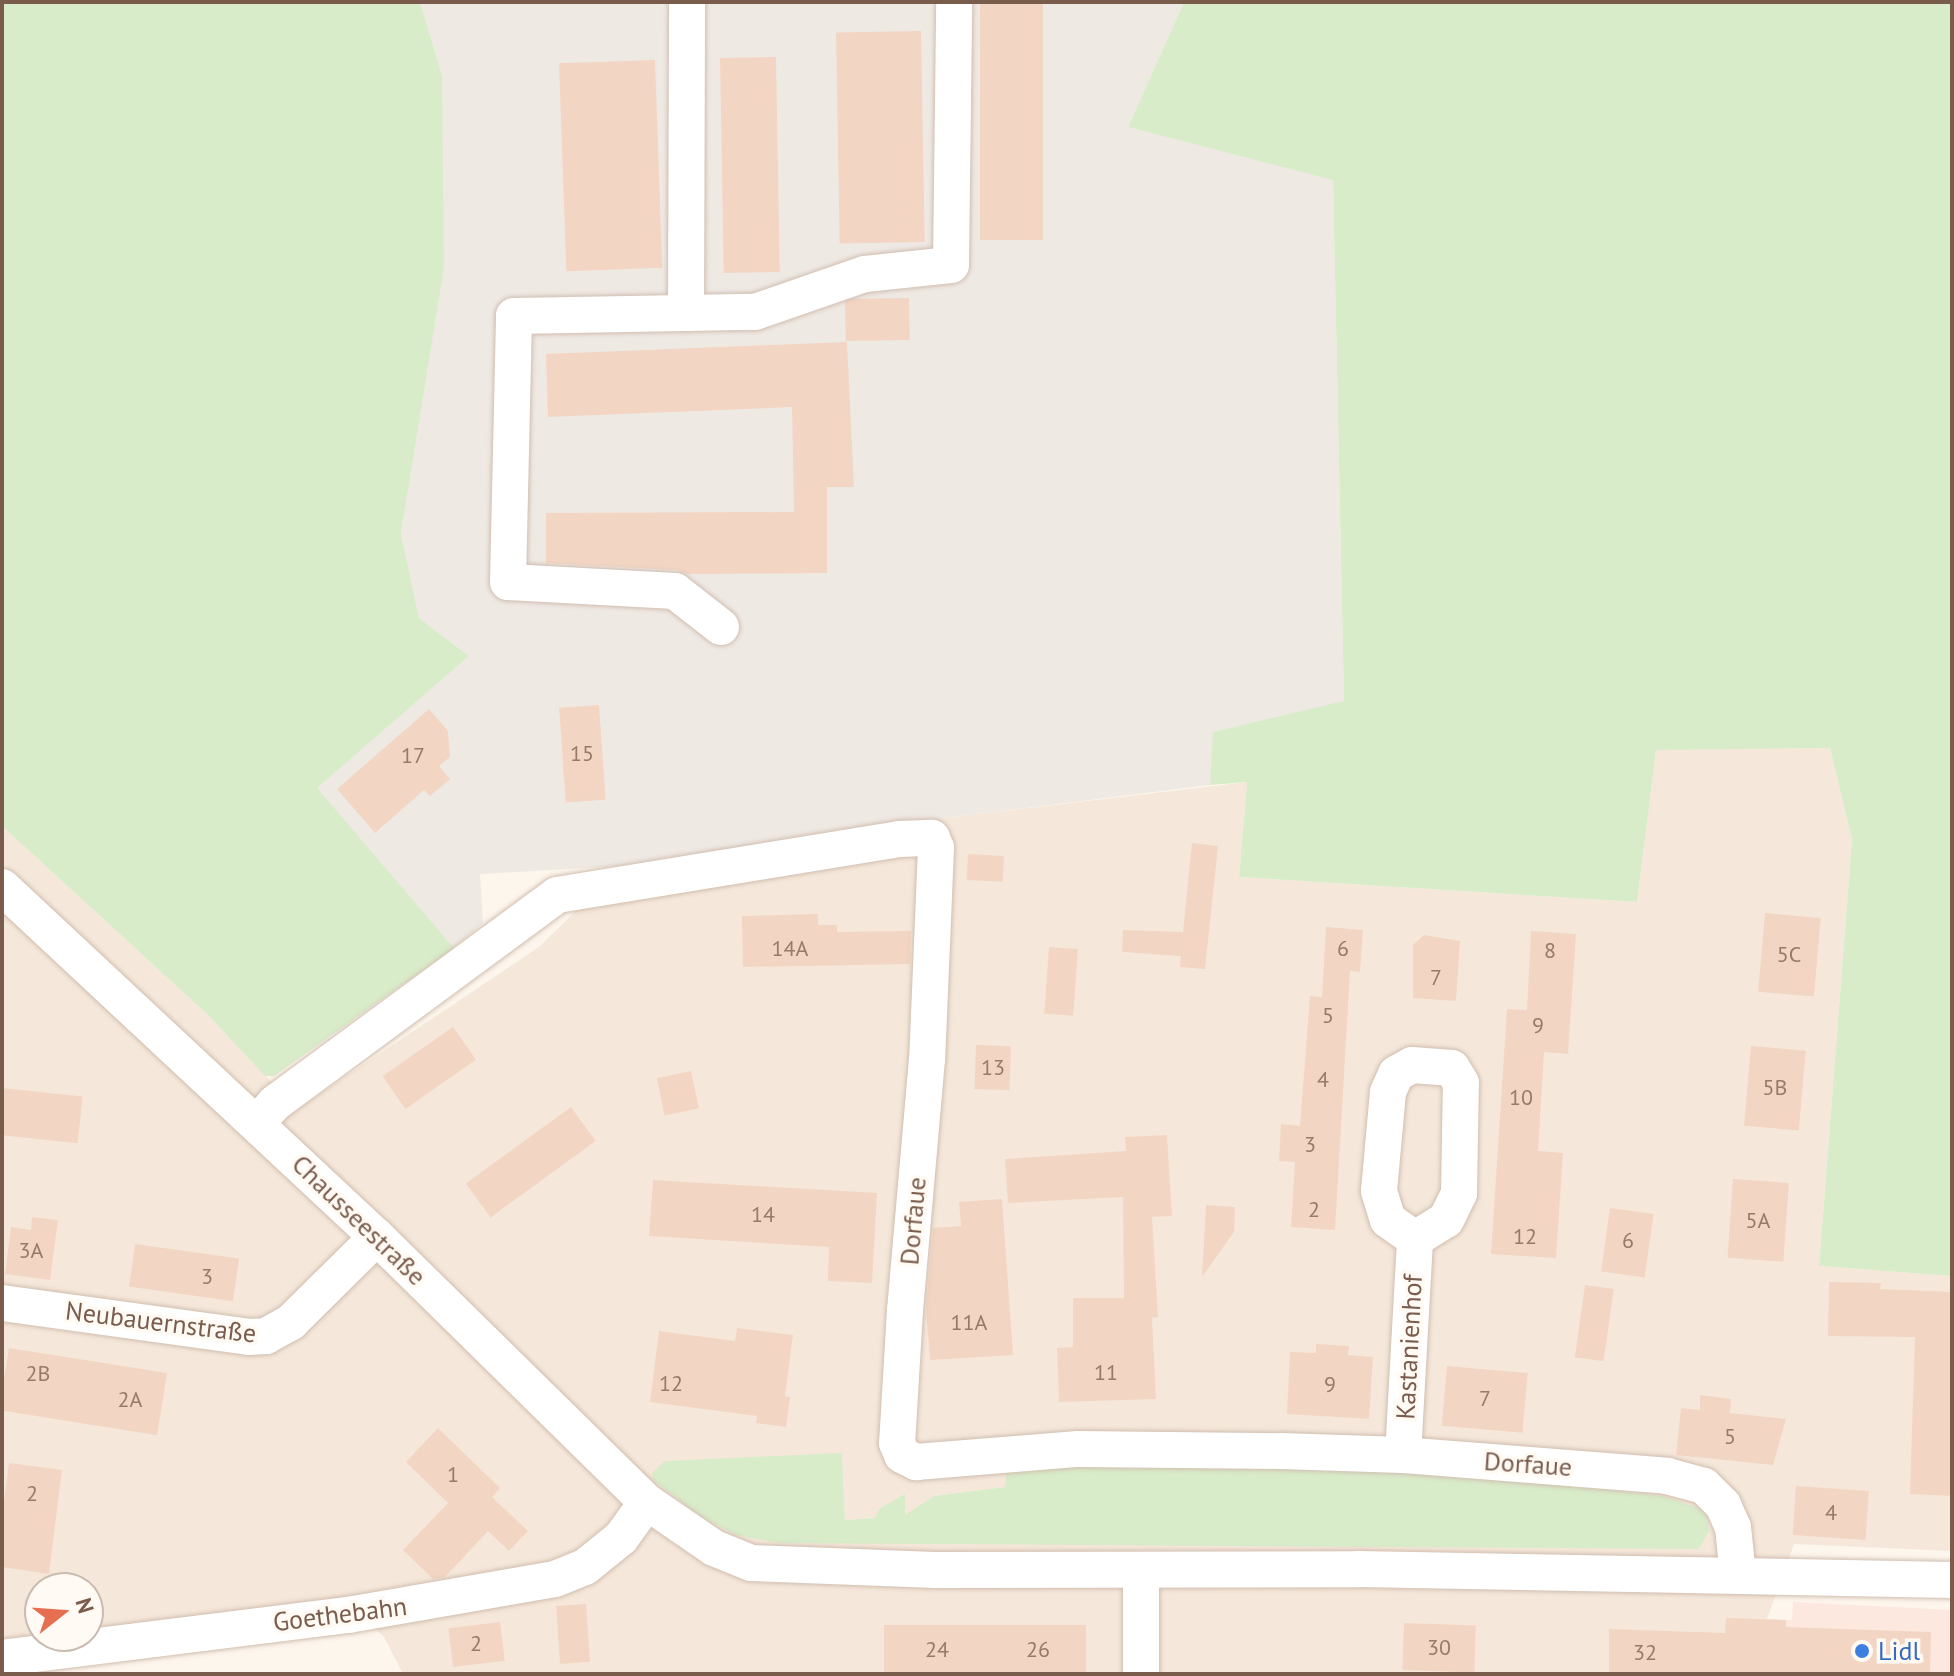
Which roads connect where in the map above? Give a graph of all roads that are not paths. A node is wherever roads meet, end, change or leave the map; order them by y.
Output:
1 (687, 2) edge
2 (954, 2) edge
3 (686, 313) junction
4 (721, 627) dead end
5 (2, 887) edge
6 (257, 1123) junction
7 (377, 1237) junction
8 (1415, 1239) dead end
9 (2, 1303) edge
10 (1403, 1455) junction
11 (647, 1502) junction
12 (1141, 1571) junction
13 (1738, 1575) junction
14 (1952, 1580) edge
15 (2, 1658) edge
16 (1141, 1674) edge

1 - 3 street
2 - 3 street
3 - 4 street
5 - 6 street, Chausseestraße
6 - 7 street, Chausseestraße
6 - 10 street, Dorfaue
7 - 9 street, Neubauernstraße
7 - 11 street, Chausseestraße
8 - 10 street, Kastanienhof
10 - 13 street, Dorfaue
11 - 12 street, Chausseestraße
11 - 15 street, Goethebahn
12 - 13 street
12 - 16 street
13 - 14 street

